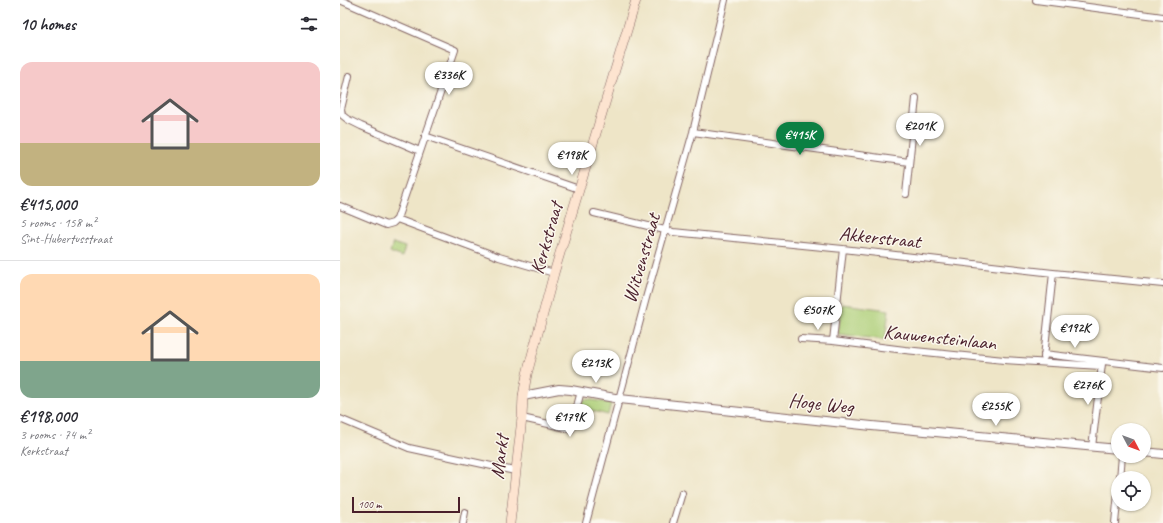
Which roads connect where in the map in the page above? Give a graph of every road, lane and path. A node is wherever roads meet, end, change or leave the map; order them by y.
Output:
1 (340, 0) edge
2 (636, 0) edge
3 (724, 0) edge
4 (1036, 0) edge
5 (1163, 17) edge
6 (349, 76) dead end
7 (916, 98) dead end
8 (693, 132) junction
9 (425, 136) junction
10 (420, 151) junction
11 (909, 162) junction
12 (579, 189) junction
13 (906, 194) dead end
14 (340, 206) edge
15 (594, 213) dead end
16 (397, 219) junction
17 (666, 231) junction
18 (843, 249) junction
19 (554, 273) junction
20 (1053, 273) junction
21 (1163, 284) edge
22 (801, 339) dead end
23 (833, 341) junction
24 (1044, 354) junction
25 (1043, 362) junction
26 (1102, 364) junction
27 (1163, 368) edge
28 (581, 391) junction
29 (523, 396) junction
30 (620, 399) junction
31 (522, 418) junction
32 (340, 419) edge
33 (1092, 447) junction
34 (1111, 448) edge
35 (1151, 453) edge
36 (1163, 454) edge
37 (515, 471) junction
38 (682, 493) dead end
39 (1116, 511) edge
40 (465, 512) dead end
41 (464, 523) edge
42 (510, 523) edge
43 (586, 523) edge
44 (673, 523) edge
45 (1115, 523) edge

1 - 9 street
2 - 12 main road, Kerkstraat
3 - 8 street, Witvenstraat
4 - 5 street
6 - 10 street
7 - 11 street
8 - 11 street
8 - 17 street, Witvenstraat
9 - 10 street
9 - 12 street
10 - 16 street
11 - 13 street
12 - 19 main road, Kerkstraat
14 - 16 street
15 - 17 street, Akkerstraat
16 - 19 street
17 - 18 street, Akkerstraat
17 - 30 street, Witvenstraat
18 - 20 street, Akkerstraat
18 - 23 street
19 - 29 main road, Kerkstraat
20 - 21 street, Akkerstraat
20 - 24 street
22 - 23 street, Kauwensteinlaan
23 - 25 street, Kauwensteinlaan
24 - 25 street
24 - 26 street, Kauwensteinlaan
25 - 26 street, Kauwensteinlaan
26 - 27 street, Kauwensteinlaan
26 - 33 street
28 - 29 street, Hoge Weg
28 - 30 street, Hoge Weg
28 - 31 street
29 - 31 main road, Markt
30 - 33 street, Hoge Weg
30 - 43 street, Witvenstraat
31 - 37 main road, Markt
32 - 37 street
33 - 34 street, Hoge Weg
35 - 36 street
37 - 42 main road, Markt
38 - 44 street
39 - 45 street
40 - 41 street

